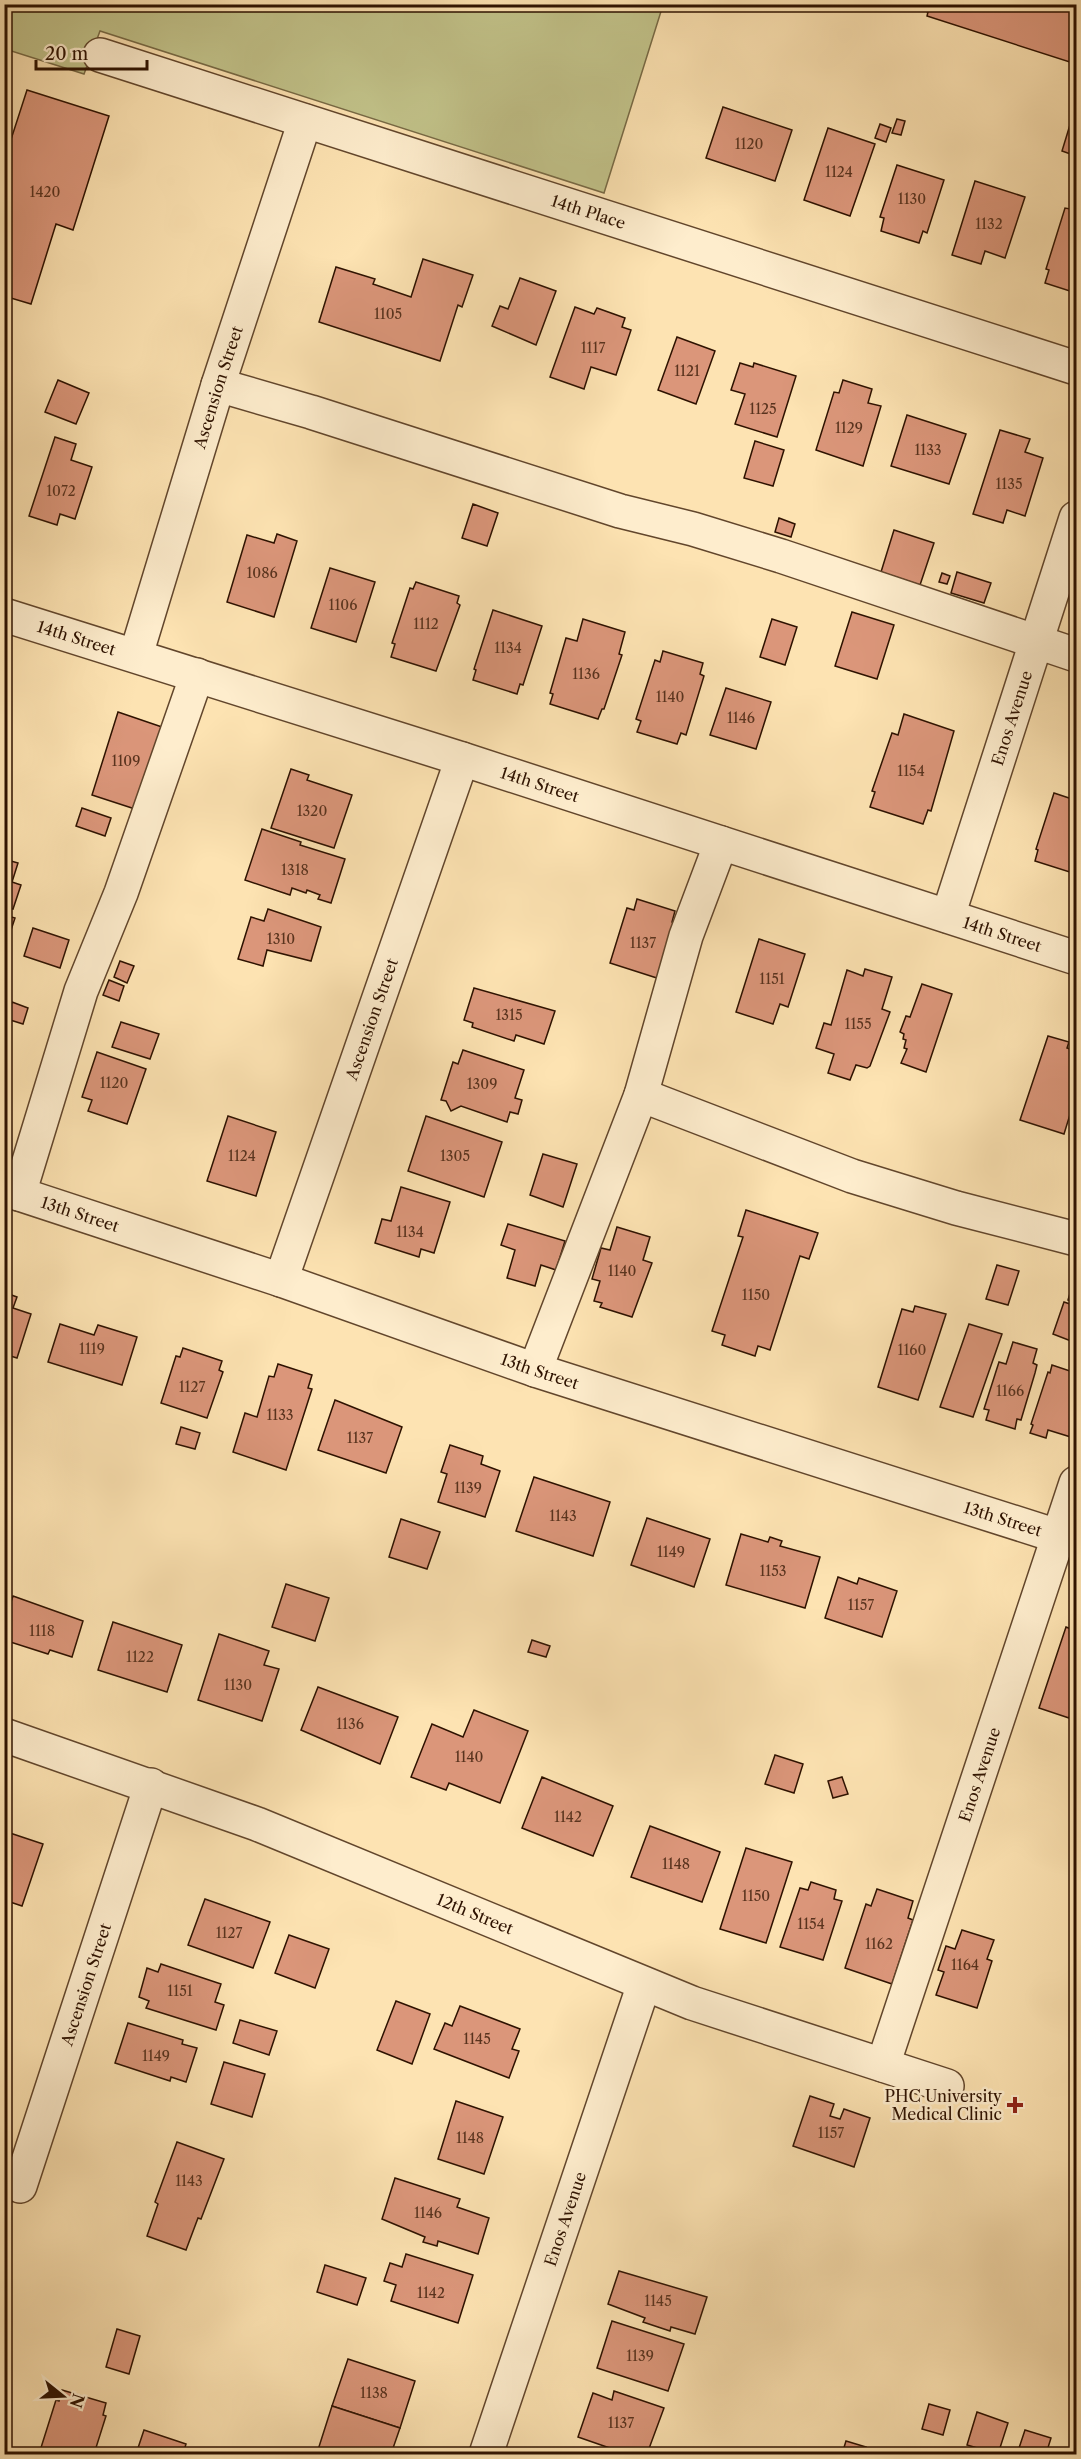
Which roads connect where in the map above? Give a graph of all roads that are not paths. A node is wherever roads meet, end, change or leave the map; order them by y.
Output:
1 (100, 55) dead end
2 (305, 121) junction
3 (1077, 368) edge
4 (218, 385) junction
5 (1077, 518) edge
6 (4, 615) edge
7 (1037, 641) junction
8 (136, 655) junction
9 (1077, 655) edge
10 (197, 675) junction
11 (462, 759) junction
12 (721, 843) junction
13 (948, 916) junction
14 (1077, 958) edge
15 (641, 1095) junction
16 (12, 1192) edge
17 (1077, 1239) edge
18 (281, 1280) junction
19 (535, 1370) junction
20 (1077, 1483) edge
21 (1068, 1539) edge
22 (4, 1735) edge
23 (151, 1785) junction
24 (644, 1984) junction
25 (883, 2065) junction
26 (946, 2086) dead end
27 (20, 2186) dead end
28 (486, 2454) edge

1 - 2 street, 14th Place
2 - 3 street, 14th Place
2 - 4 street, Ascension Street
4 - 7 street
4 - 8 street, Ascension Street
5 - 7 street, Enos Avenue
6 - 8 street, 14th Street
7 - 9 street
7 - 13 street, Enos Avenue
8 - 10 street, 14th Street
10 - 11 street, 14th Street
10 - 16 street
11 - 12 street, 14th Street
11 - 18 street, Ascension Street
12 - 13 street, 14th Street
12 - 15 street
13 - 14 street, 14th Street
15 - 17 street
15 - 19 street
16 - 18 street, 13th Street
18 - 19 street, 13th Street
19 - 21 street, 13th Street
20 - 21 street, Enos Avenue
21 - 25 street, Enos Avenue
22 - 23 street, 12th Street
23 - 24 street, 12th Street
23 - 27 street, Ascension Street
24 - 25 street, 12th Street
24 - 28 street, Enos Avenue
25 - 26 street, 12th Street

